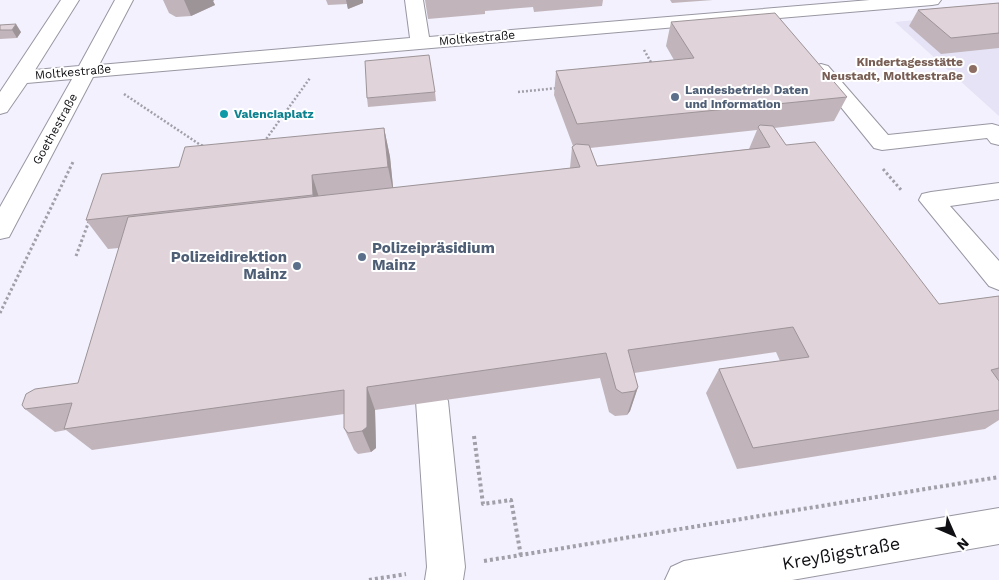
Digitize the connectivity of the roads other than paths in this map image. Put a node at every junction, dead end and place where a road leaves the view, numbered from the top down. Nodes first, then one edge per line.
1 (70, 0) edge
2 (124, 0) edge
3 (414, 0) edge
4 (932, 0) edge
5 (851, 3) edge
6 (774, 13) junction
7 (791, 33) edge
8 (265, 36) dead end
9 (420, 42) junction
10 (262, 55) junction
11 (810, 56) edge
12 (86, 70) junction
13 (21, 77) junction
14 (0, 108) edge
15 (999, 138) edge
16 (999, 191) edge
17 (0, 230) edge
18 (999, 279) edge
19 (432, 401) edge
20 (999, 526) edge
21 (445, 574) edge
22 (759, 574) edge
23 (684, 580) edge

1 - 13 street
2 - 12 street, Goethestraße
3 - 9 street
4 - 5 street, Moltkestraße
5 - 6 street, Moltkestraße
6 - 7 street
6 - 9 street, Moltkestraße
8 - 10 street
9 - 10 street, Moltkestraße
10 - 12 street, Moltkestraße
11 - 15 street
12 - 13 street, Moltkestraße
12 - 17 street, Goethestraße
13 - 14 street
16 - 18 street
19 - 21 street
20 - 22 street, Kreyßigstraße
22 - 23 street, Kreyßigstraße

